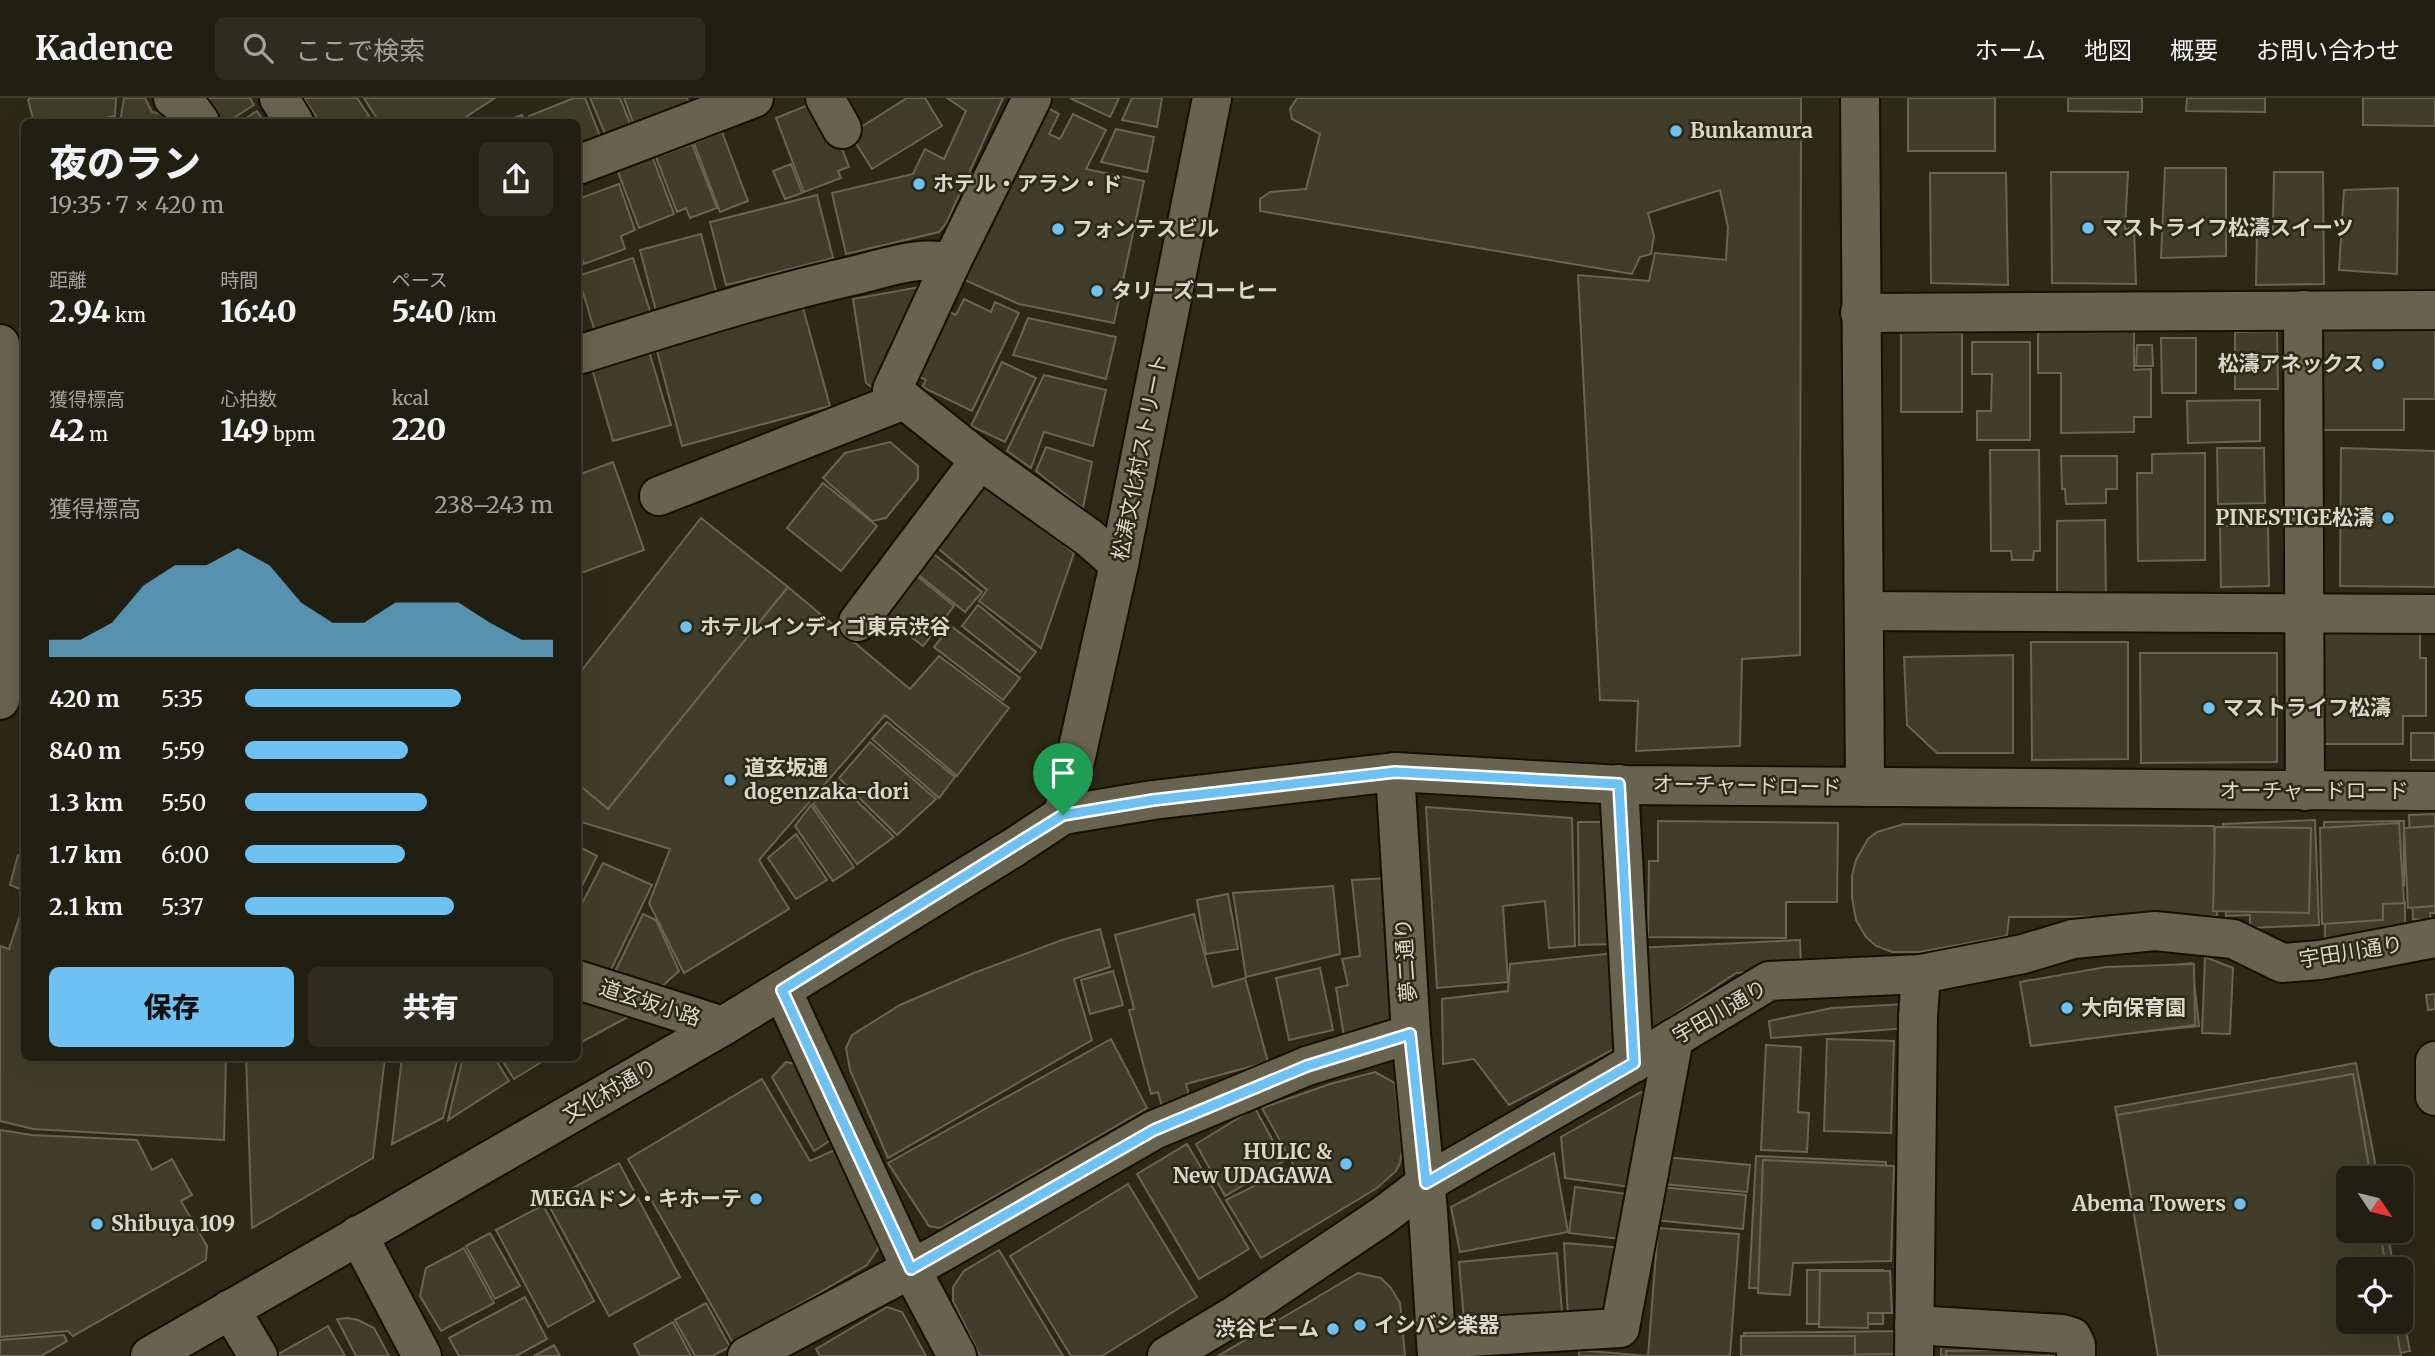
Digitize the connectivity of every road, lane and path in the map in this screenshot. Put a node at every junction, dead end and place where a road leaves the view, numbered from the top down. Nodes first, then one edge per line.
1 (173, 98) edge
2 (279, 98) edge
3 (754, 98) edge
4 (1032, 98) edge
5 (1212, 98) edge
6 (1860, 98) edge
7 (198, 119) edge
8 (292, 119) edge
9 (581, 164) edge
10 (951, 263) junction
11 (2303, 310) junction
12 (2435, 310) edge
13 (1860, 313) junction
14 (21, 335) edge
15 (0, 337) edge
16 (0, 344) edge
17 (581, 354) edge
18 (904, 400) junction
19 (980, 460) junction
20 (659, 496) dead end
21 (1119, 564) junction
22 (1864, 611) junction
23 (2306, 614) junction
24 (2435, 614) edge
25 (858, 622) dead end
26 (12, 623) edge
27 (0, 700) edge
28 (1395, 772) junction
29 (1619, 784) junction
30 (1865, 787) junction
31 (2305, 791) junction
32 (2435, 791) edge
33 (1063, 815) junction
34 (2435, 938) edge
35 (1921, 974) junction
36 (581, 981) edge
37 (782, 990) junction
38 (723, 1026) junction
39 (1410, 1034) junction
40 (1674, 1038) junction
41 (2435, 1061) edge
42 (1634, 1063) junction
43 (2435, 1096) edge
44 (1426, 1183) junction
45 (358, 1235) junction
46 (911, 1269) junction
47 (230, 1309) junction
48 (1914, 1341) edge
49 (1437, 1348) edge
50 (150, 1356) edge
51 (258, 1356) edge
52 (422, 1356) edge
53 (747, 1356) edge
54 (957, 1356) edge
55 (1167, 1356) edge
56 (2076, 1356) edge

1 - 7 street
2 - 8 street
3 - 9 street
4 - 10 street
5 - 21 street, 松涛文化村ストリート
6 - 13 street
10 - 17 street
10 - 18 street
11 - 12 street
11 - 13 street
11 - 23 street
13 - 22 street
14 - 15 street
16 - 26 street
18 - 19 street
18 - 20 street
19 - 21 street
19 - 25 street
21 - 33 street, 松涛文化村ストリート
22 - 23 street
22 - 30 street
23 - 24 street
23 - 31 street
26 - 27 street
28 - 29 street, オーチャードロード
28 - 33 street, オーチャードロード
28 - 39 street, 夢二通り
29 - 30 street, オーチャードロード
29 - 42 street
30 - 31 street, オーチャードロード
31 - 32 street, オーチャードロード
33 - 37 street, 文化村通り
34 - 35 street, 宇田川通り
35 - 40 street, 宇田川通り
35 - 48 street
36 - 38 street, 道玄坂小路
37 - 38 street, 文化村通り
37 - 46 street
38 - 45 street, 文化村通り
39 - 44 street, 夢二通り
39 - 46 street
40 - 42 street, 宇田川通り
40 - 49 street
41 - 43 street
42 - 44 street, 宇田川通り
44 - 49 street, 夢二通り
44 - 55 street, 宇田川通り
45 - 47 street, 文化村通り
45 - 52 street
46 - 53 street
46 - 54 street
47 - 50 street, 文化村通り
47 - 51 street
48 - 56 street

